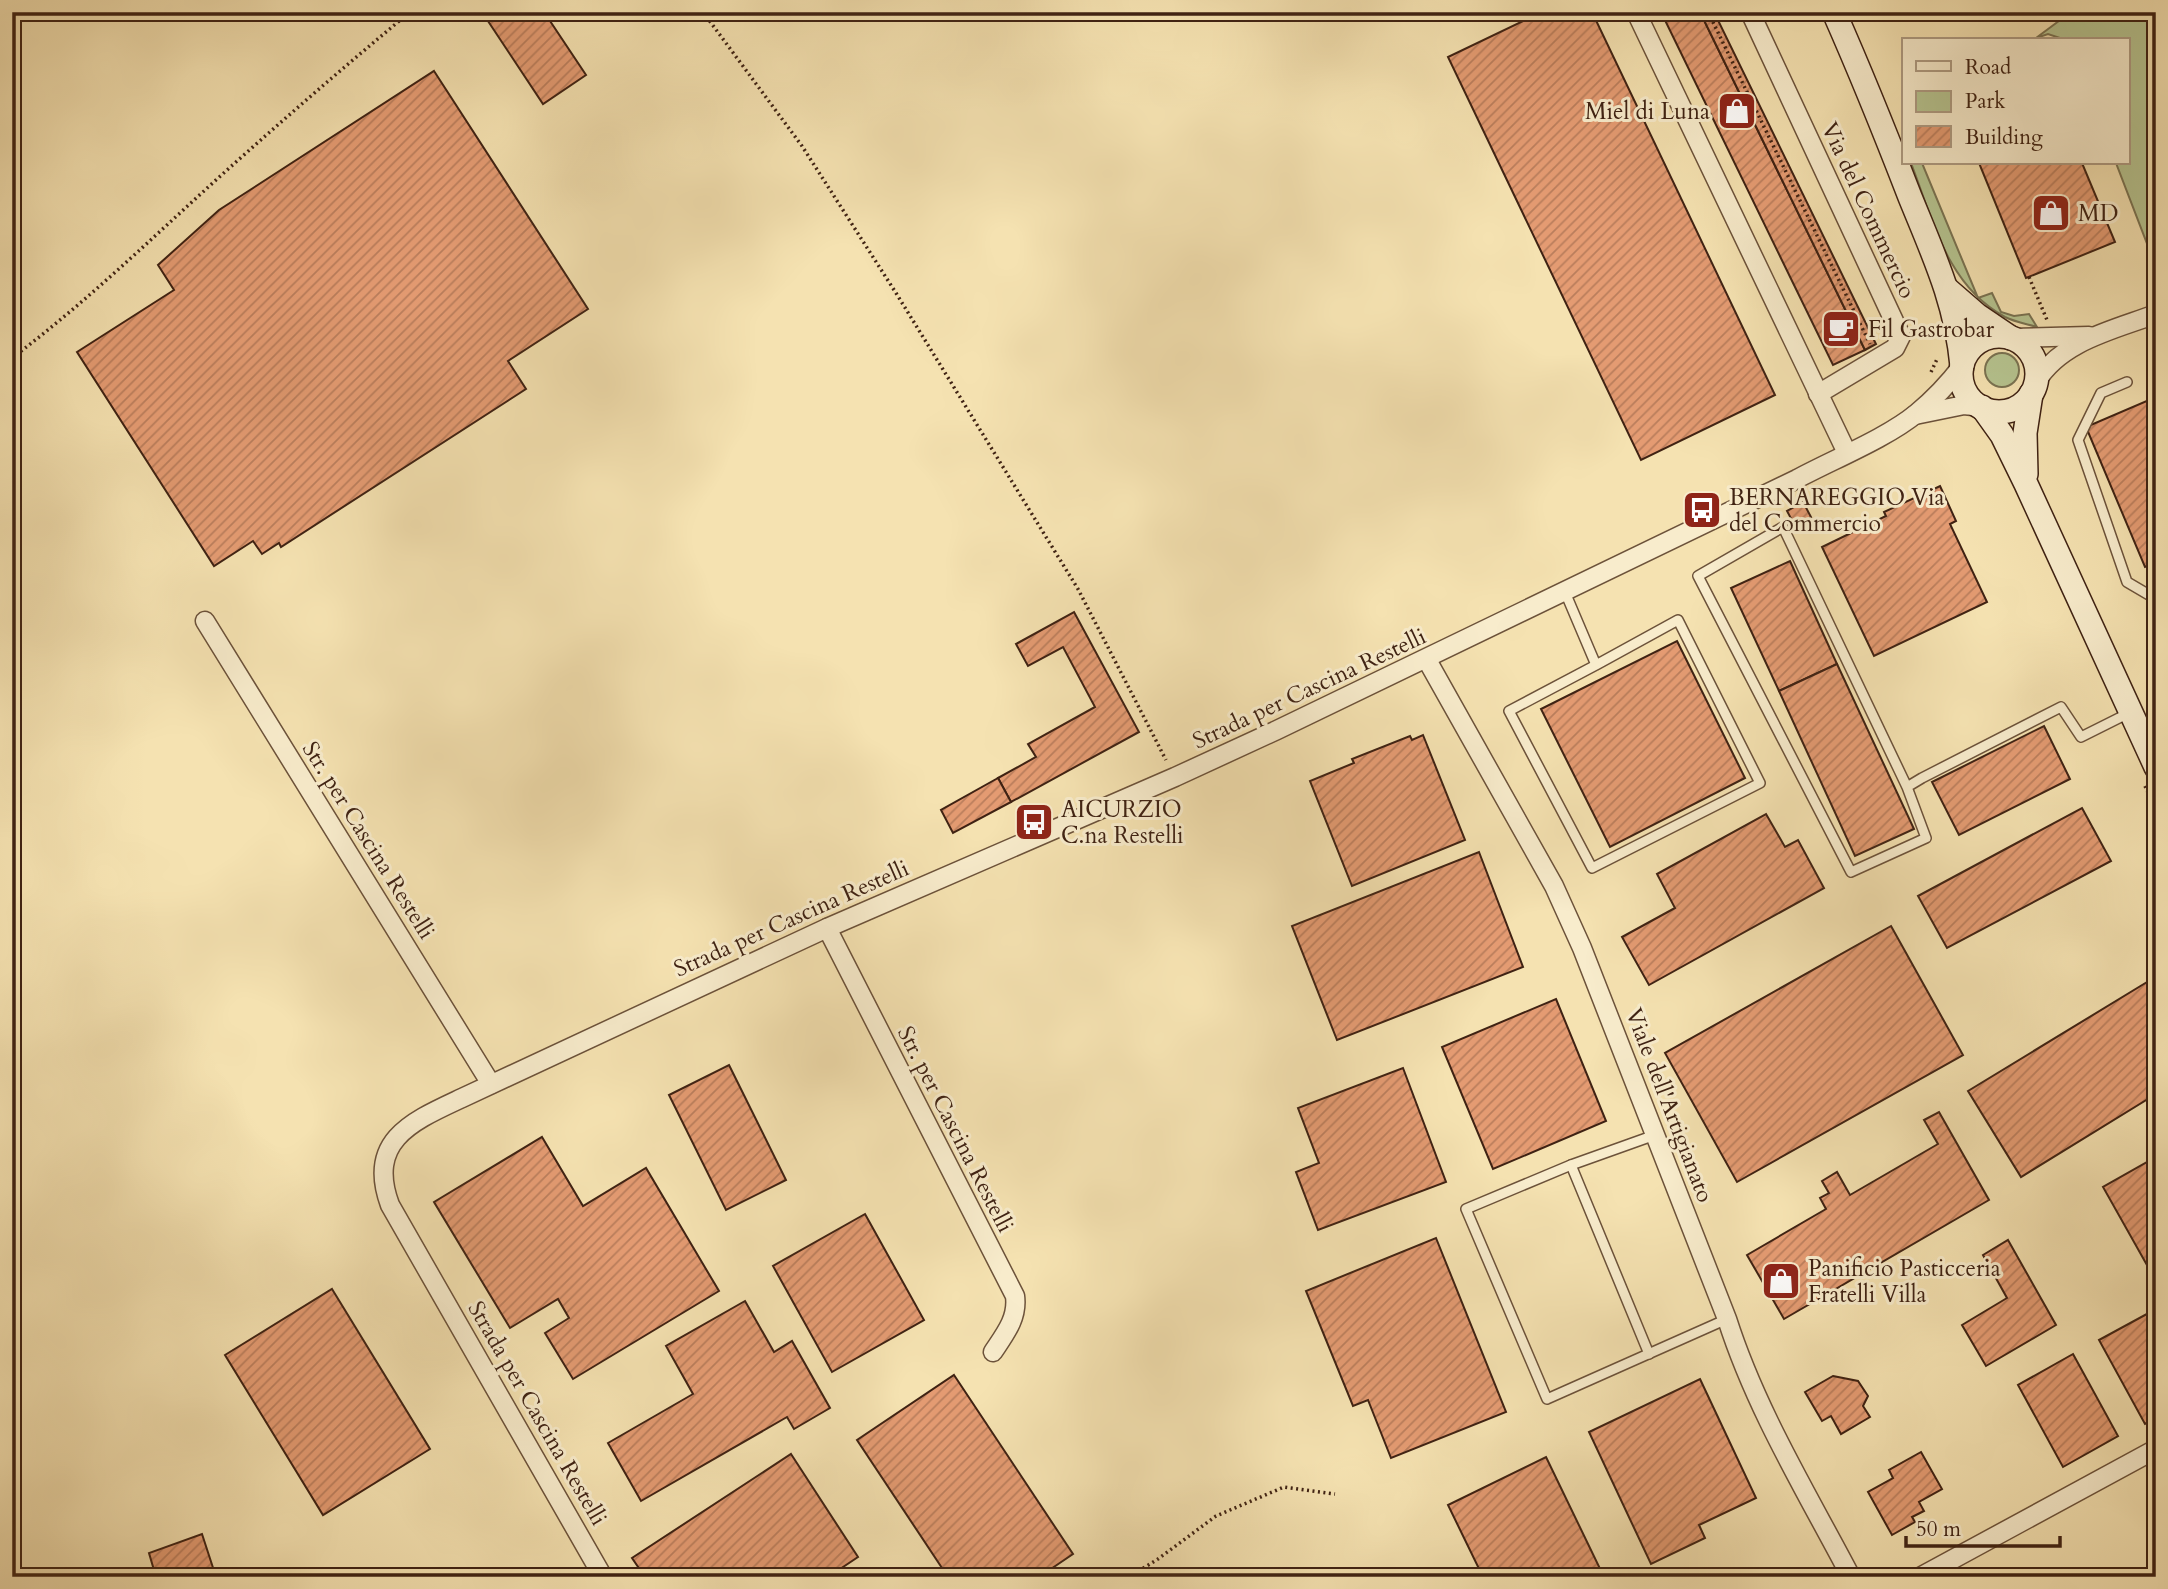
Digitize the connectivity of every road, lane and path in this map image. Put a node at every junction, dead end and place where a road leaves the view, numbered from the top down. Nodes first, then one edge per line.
1 (410, 12) edge
2 (703, 12) edge
3 (1636, 12) edge
4 (1708, 12) edge
5 (1750, 12) edge
6 (1834, 12) edge
7 (1947, 289) junction
8 (2156, 314) edge
9 (2096, 336) junction
10 (2011, 338) junction
11 (1871, 347) dead end
12 (12, 358) edge
13 (1962, 366) junction
14 (2127, 382) dead end
15 (2034, 388) junction
16 (1818, 394) junction
17 (1982, 407) junction
18 (1915, 415) junction
19 (1847, 453) junction
20 (2026, 484) junction
21 (1565, 592) junction
22 (2156, 599) edge
23 (205, 621) dead end
24 (1427, 660) junction
25 (1596, 664) junction
26 (2131, 712) junction
27 (2156, 767) edge
28 (1175, 778) junction
29 (1907, 788) junction
30 (827, 928) junction
31 (491, 1084) junction
32 (1655, 1135) junction
33 (1570, 1166) junction
34 (1727, 1319) junction
35 (993, 1352) dead end
36 (1648, 1354) junction
37 (2156, 1449) edge
38 (1335, 1493) dead end
39 (603, 1577) edge
40 (1129, 1577) edge
41 (1851, 1577) edge
42 (1920, 1577) edge

1 - 12 path
2 - 28 path
3 - 16 street
4 - 11 path
5 - 16 street, Via del Commercio
6 - 7 street
7 - 10 street
7 - 13 street
8 - 9 street
9 - 10 street
9 - 15 street
10 - 13 street
10 - 15 street
13 - 17 street
13 - 18 street
14 - 22 lane
15 - 17 street
15 - 20 street
16 - 19 street
17 - 18 street
17 - 20 street
18 - 19 street
19 - 21 street, Strada per Cascina Restelli
20 - 26 street
21 - 24 street, Strada per Cascina Restelli
21 - 25 lane
23 - 31 street, Str. per Cascina Restelli
24 - 28 street, Strada per Cascina Restelli
24 - 32 street, Viale dell'Artigianato
25 - 25 lane
26 - 27 street
26 - 29 lane
28 - 30 street, Strada per Cascina Restelli
29 - 29 lane
30 - 31 street, Strada per Cascina Restelli
30 - 35 street, Str. per Cascina Restelli
31 - 39 street, Strada per Cascina Restelli
32 - 33 lane
32 - 34 street, Viale dell'Artigianato
33 - 36 lane
33 - 36 lane
34 - 36 lane
34 - 41 street, Viale dell'Artigianato
37 - 42 street
38 - 40 path

